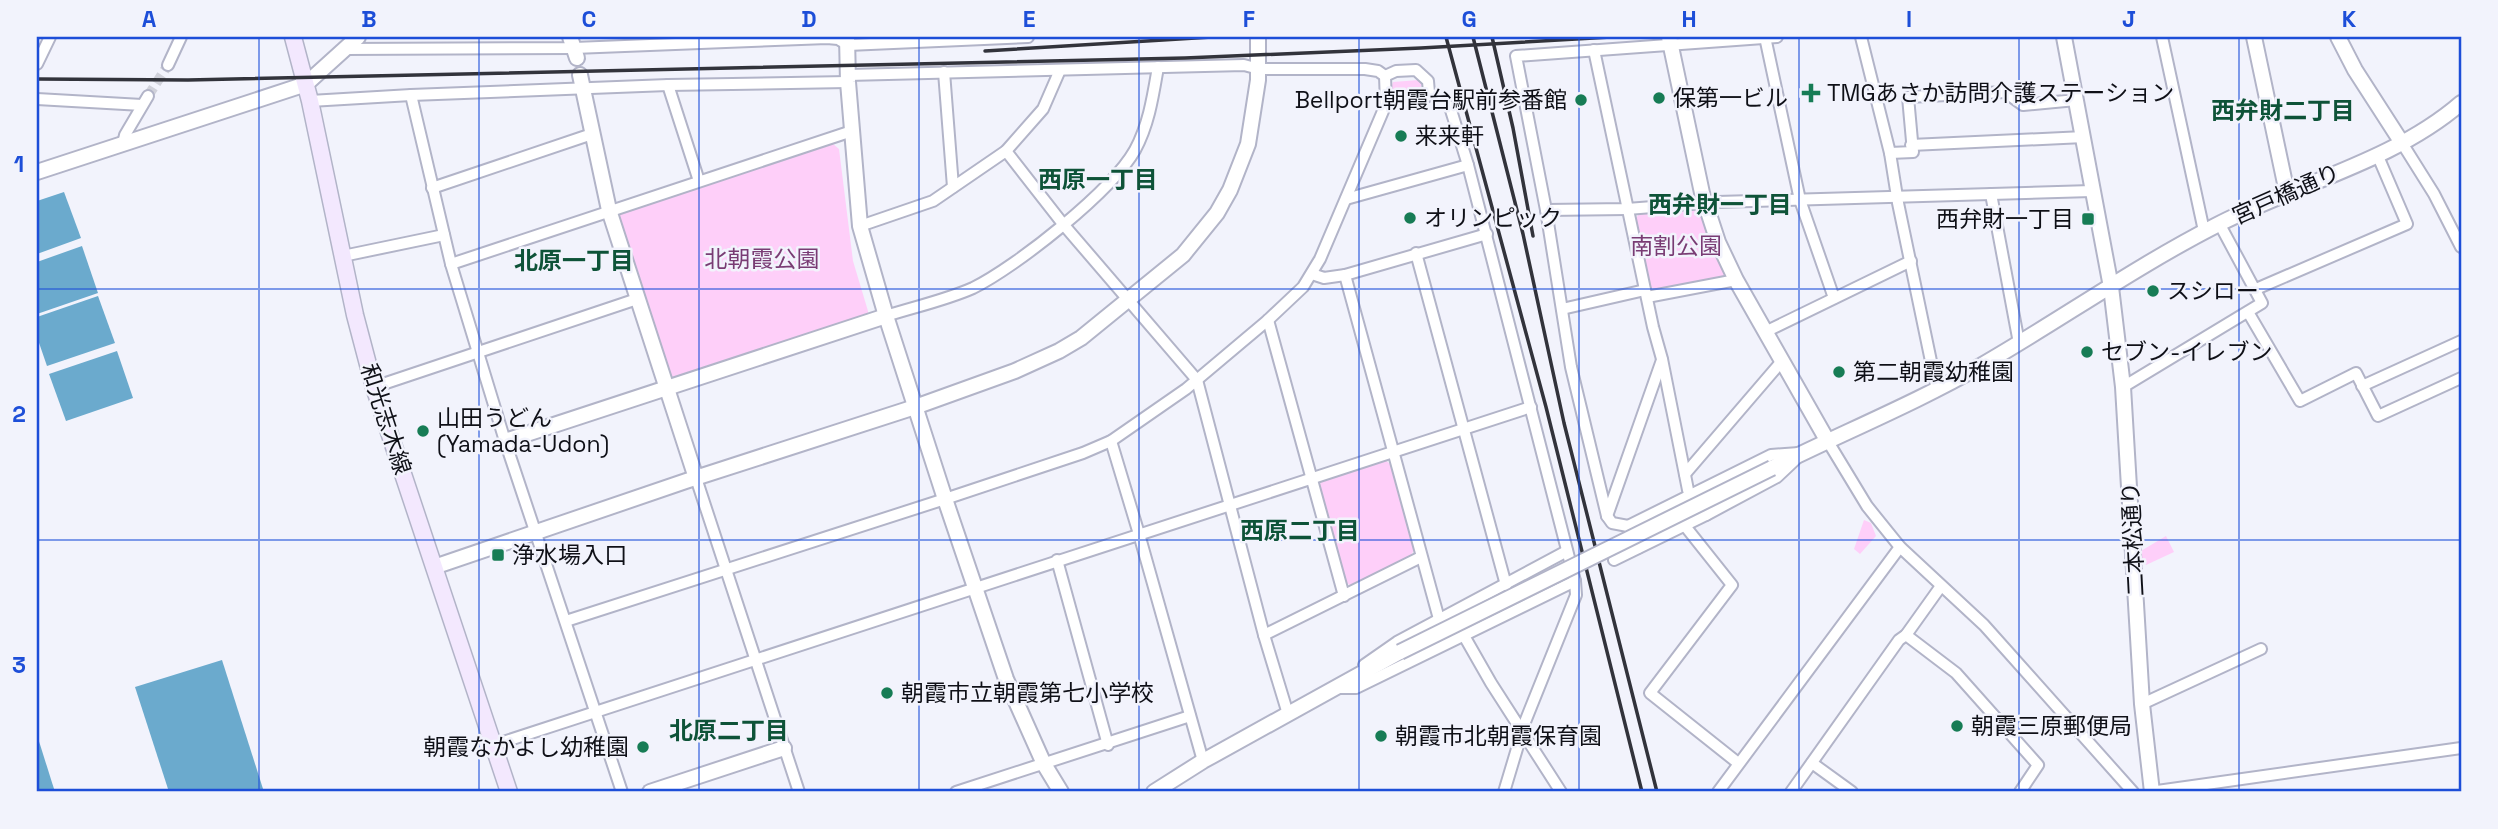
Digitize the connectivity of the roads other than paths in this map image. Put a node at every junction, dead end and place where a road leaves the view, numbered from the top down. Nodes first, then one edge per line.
1 (50, 37) edge
2 (181, 37) edge
3 (293, 37) edge
4 (358, 37) edge
5 (483, 37) edge
6 (1028, 37) edge
7 (1258, 37) edge
8 (1765, 37) edge
9 (1777, 37) edge
10 (1861, 37) edge
11 (2064, 37) edge
12 (2162, 37) edge
13 (2255, 37) edge
14 (2339, 37) edge
15 (744, 39) edge
16 (935, 39) edge
17 (899, 40) edge
18 (1669, 40) edge
19 (651, 41) edge
20 (848, 41) edge
21 (574, 48) edge
22 (344, 49) junction
23 (486, 49) junction
24 (1594, 50) junction
25 (37, 64) edge
26 (167, 65) tunnel mouth
27 (1158, 67) junction
28 (1060, 69) junction
29 (1259, 69) junction
30 (944, 72) junction
31 (1385, 76) junction
32 (848, 78) junction
33 (582, 82) junction
34 (306, 84) junction
35 (668, 85) junction
36 (1429, 93) junction
37 (411, 94) junction
38 (37, 99) edge
39 (2076, 100) junction
40 (310, 101) junction
41 (2461, 103) edge
42 (1387, 104) junction
43 (852, 131) junction
44 (592, 134) junction
45 (2084, 137) junction
46 (2402, 143) junction
47 (123, 144) junction
48 (1911, 145) junction
49 (1006, 151) junction
50 (1890, 153) junction
51 (2377, 154) junction
52 (1468, 165) junction
53 (37, 172) edge
54 (699, 181) junction
55 (953, 187) junction
56 (432, 188) junction
57 (2092, 191) junction
58 (2287, 193) junction
59 (1992, 194) junction
60 (1898, 198) junction
61 (1346, 199) junction
62 (1800, 200) junction
63 (1705, 203) junction
64 (1627, 209) junction
65 (609, 210) junction
66 (1545, 211) junction
67 (2219, 223) junction
68 (1063, 224) junction
69 (860, 226) junction
70 (2204, 231) junction
71 (1487, 234) junction
72 (443, 235) junction
73 (2461, 247) edge
74 (1416, 253) junction
75 (344, 256) junction
76 (1911, 261) junction
77 (451, 264) junction
78 (1312, 274) junction
79 (1345, 275) junction
80 (1736, 280) junction
81 (2111, 287) junction
82 (2256, 289) junction
83 (1646, 294) junction
84 (1834, 298) junction
85 (637, 299) junction
86 (1129, 300) junction
87 (1562, 309) junction
88 (2248, 312) junction
89 (886, 316) junction
90 (1268, 320) junction
91 (1765, 332) junction
92 (2461, 341) edge
93 (2019, 343) junction
94 (478, 352) junction
95 (1662, 359) junction
96 (1782, 361) junction
97 (2461, 377) edge
98 (1196, 380) junction
99 (2362, 386) junction
100 (374, 387) junction
101 (2123, 387) junction
102 (667, 389) junction
103 (1937, 390) junction
104 (915, 407) junction
105 (1531, 407) junction
106 (1464, 428) junction
107 (1827, 440) junction
108 (505, 441) junction
109 (1111, 441) junction
110 (1392, 451) junction
111 (1802, 453) junction
112 (1685, 474) junction
113 (696, 478) junction
114 (1312, 478) junction
115 (1690, 496) junction
116 (944, 499) junction
117 (1229, 505) junction
118 (1706, 515) junction
119 (1607, 516) junction
120 (1628, 526) junction
121 (1685, 526) junction
122 (535, 532) junction
123 (1139, 534) junction
124 (1900, 547) junction
125 (1638, 548) junction
126 (1567, 551) junction
127 (1421, 557) junction
128 (1614, 559) dead end
129 (1057, 561) junction
130 (434, 567) junction
131 (726, 569) junction
132 (1575, 581) junction
133 (1506, 585) junction
134 (1941, 586) junction
135 (975, 588) junction
136 (1344, 596) junction
137 (1439, 619) junction
138 (566, 621) junction
139 (1463, 634) junction
140 (1264, 635) junction
141 (1906, 635) junction
142 (2261, 649) dead end
143 (756, 659) junction
144 (1334, 688) junction
145 (2142, 704) junction
146 (595, 711) junction
147 (1288, 714) junction
148 (1190, 716) junction
149 (1522, 733) junction
150 (1108, 744) junction
151 (494, 745) junction
152 (784, 748) junction
153 (2461, 748) edge
154 (1203, 761) junction
155 (1738, 763) junction
156 (1044, 764) junction
157 (1812, 764) junction
158 (972, 790) edge
159 (509, 792) edge
160 (621, 792) edge
161 (650, 792) edge
162 (799, 792) edge
163 (956, 792) edge
164 (1061, 792) edge
165 (1154, 792) edge
166 (1504, 792) edge
167 (1561, 792) edge
168 (1718, 792) edge
169 (1791, 792) edge
170 (1852, 792) edge
171 (2020, 792) edge
172 (2133, 792) edge
173 (2151, 792) edge

1 - 25 street
2 - 26 street
3 - 34 main road, 和光志木線
4 - 22 street
5 - 23 street
6 - 16 street
7 - 29 street
8 - 9 street
8 - 18 street
8 - 62 street
10 - 50 street
11 - 39 street, 二本松通り
12 - 70 street
13 - 58 street
14 - 46 street
15 - 19 street
15 - 20 street
16 - 17 street
17 - 20 street
18 - 24 street
18 - 63 street
19 - 21 street
20 - 32 street
21 - 23 street
22 - 23 street
22 - 34 street
24 - 64 street
24 - 66 street
27 - 28 street
27 - 29 street
27 - 68 street
28 - 30 street
28 - 49 street
29 - 31 street
29 - 86 street
30 - 32 street
30 - 55 street
31 - 36 street
31 - 42 street
32 - 35 street
32 - 43 street
33 - 35 street
33 - 37 street
33 - 44 street
34 - 40 main road, 和光志木線
34 - 47 street
35 - 54 street
36 - 42 street
36 - 52 street
37 - 40 street
37 - 56 street
38 - 47 street
39 - 45 street, 二本松通り
39 - 48 street
40 - 75 main road, 和光志木線
41 - 46 street, 宮戸橋通り
42 - 61 street
43 - 54 street
43 - 69 street
44 - 56 street
44 - 65 street
45 - 48 street
45 - 57 street, 二本松通り
46 - 51 street, 宮戸橋通り
46 - 73 street
47 - 53 street
48 - 50 street
49 - 55 street
49 - 68 street
50 - 60 street
51 - 58 street, 宮戸橋通り
51 - 82 street
52 - 61 street
52 - 71 street
54 - 65 street
55 - 69 street
56 - 72 street
57 - 59 street
57 - 81 street, 二本松通り
58 - 67 street, 宮戸橋通り
59 - 60 street
59 - 93 street
60 - 62 street
60 - 76 street
61 - 78 street
62 - 63 street
62 - 84 street
63 - 64 street
63 - 80 street
64 - 66 street
64 - 83 street
65 - 77 street
65 - 85 street
66 - 87 street
67 - 70 street, 宮戸橋通り
67 - 82 street
68 - 86 street
68 - 89 street
69 - 89 street
70 - 81 street, 宮戸橋通り
71 - 74 street
71 - 105 street
72 - 75 street
72 - 77 street
74 - 79 street
74 - 106 street
75 - 100 main road, 和光志木線
76 - 84 street
76 - 103 street
77 - 94 street
78 - 79 street
78 - 90 street
79 - 110 street
80 - 83 street
80 - 91 street
81 - 93 street, 宮戸橋通り
81 - 101 street, 二本松通り
82 - 88 street
83 - 87 street
83 - 95 street
84 - 91 street
85 - 94 street
85 - 102 street
86 - 98 street
86 - 104 street
87 - 119 street
88 - 99 street
88 - 101 street
89 - 102 street
89 - 104 street
90 - 98 street
90 - 114 street
91 - 96 street
92 - 99 street
93 - 103 street, 宮戸橋通り
94 - 100 street
94 - 108 street
95 - 112 street
95 - 119 street
96 - 107 street
96 - 112 street
97 - 99 street
98 - 109 street
98 - 117 street
100 - 130 main road, 和光志木線
101 - 145 street, 二本松通り
102 - 108 street
102 - 113 street
103 - 107 street, 宮戸橋通り
104 - 113 street
104 - 116 street
105 - 106 street
105 - 126 street
106 - 110 street
106 - 133 street
107 - 111 street, 宮戸橋通り
107 - 124 street
108 - 122 street
109 - 116 street
109 - 123 street
110 - 114 street
110 - 127 street
111 - 115 street
111 - 118 street
111 - 144 street, 宮戸橋通り, bridge
112 - 115 street
113 - 122 street
113 - 131 street
114 - 117 street
114 - 136 street
115 - 118 street
115 - 120 street
116 - 131 street
116 - 135 street
117 - 123 street
117 - 140 street
118 - 121 street
119 - 120 street
120 - 125 street
121 - 125 street
121 - 155 street
122 - 130 street
122 - 138 street
123 - 129 street
123 - 148 street
124 - 134 street
124 - 155 street
125 - 128 street
126 - 132 street
126 - 133 street
127 - 136 street
127 - 137 street
129 - 135 street
129 - 150 street
130 - 151 main road, 和光志木線
131 - 138 street
131 - 143 street
132 - 139 street
132 - 149 street
133 - 137 street
134 - 141 street
134 - 172 street
135 - 143 street
135 - 156 street
136 - 140 street
137 - 144 street
138 - 146 street
139 - 144 street
139 - 149 street
140 - 147 street
141 - 157 street
141 - 171 street
142 - 145 street
143 - 146 street
143 - 152 street
144 - 147 street, 宮戸橋通り
145 - 173 street, 二本松通り
146 - 151 street
146 - 160 street
147 - 154 street, 宮戸橋通り
148 - 150 street
148 - 154 street
149 - 166 street
149 - 167 street
150 - 156 street
151 - 159 main road, 和光志木線
152 - 161 street
152 - 162 street
153 - 173 street
154 - 165 street, 宮戸橋通り
155 - 168 street
156 - 158 street
156 - 164 street
157 - 169 street
157 - 170 street
158 - 163 street

